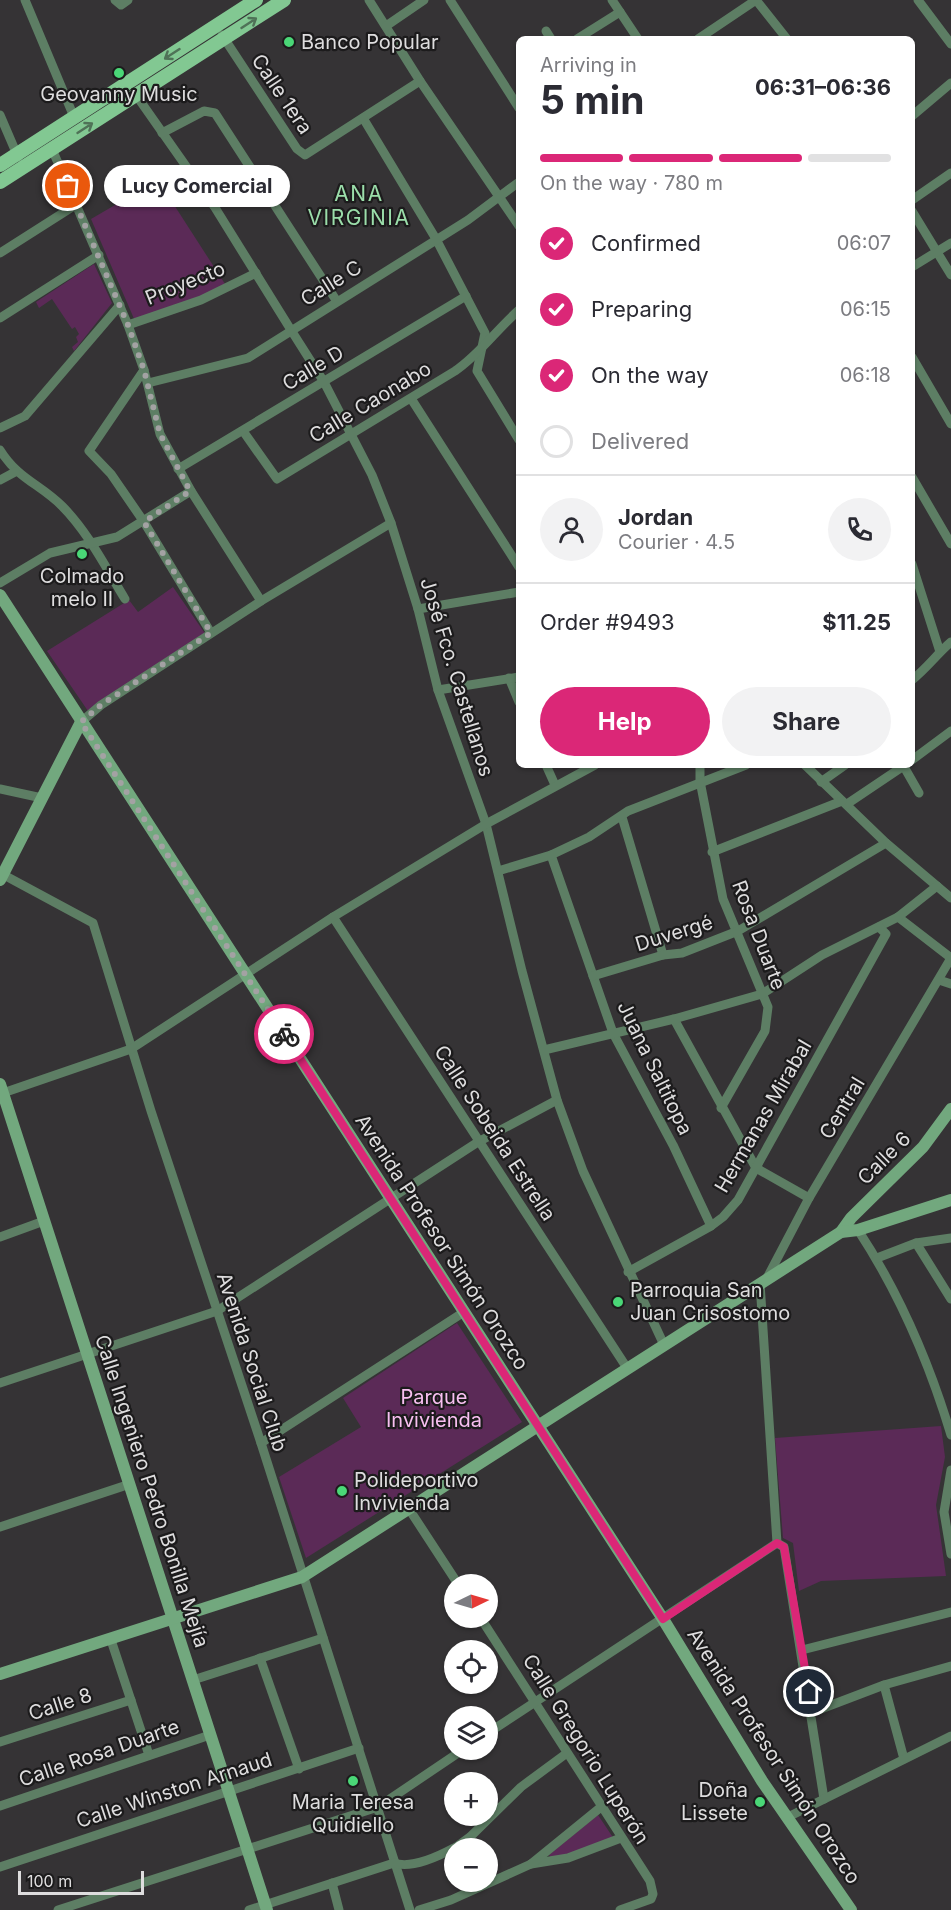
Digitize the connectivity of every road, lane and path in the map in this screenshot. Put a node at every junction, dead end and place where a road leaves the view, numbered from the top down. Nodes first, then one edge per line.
1 (25, 0) edge
2 (116, 0) edge
3 (128, 0) edge
4 (256, 0) edge
5 (285, 0) edge
6 (369, 0) edge
7 (424, 0) edge
8 (450, 0) edge
9 (612, 0) edge
10 (756, 0) edge
11 (918, 0) edge
12 (620, 12) junction
13 (216, 26) junction
14 (386, 26) junction
15 (582, 36) edge
16 (636, 36) edge
17 (703, 36) edge
18 (785, 36) edge
19 (224, 39) junction
20 (951, 44) edge
21 (420, 81) junction
22 (951, 83) edge
23 (136, 95) junction
24 (516, 103) edge
25 (915, 113) edge
26 (0, 115) edge
27 (74, 117) junction
28 (363, 118) junction
29 (162, 134) junction
30 (52, 149) junction
31 (17, 154) junction
32 (0, 165) edge
33 (20, 170) junction
34 (951, 173) edge
35 (256, 177) junction
36 (0, 182) edge
37 (516, 184) edge
38 (501, 197) junction
39 (915, 198) edge
40 (76, 204) junction
41 (214, 206) junction
42 (915, 215) edge
43 (516, 221) edge
44 (436, 239) junction
45 (951, 243) edge
46 (937, 252) junction
47 (0, 253) edge
48 (99, 255) junction
49 (915, 265) edge
50 (256, 273) junction
51 (951, 275) edge
52 (466, 296) junction
53 (336, 300) junction
54 (120, 305) junction
55 (516, 313) edge
56 (0, 318) edge
57 (128, 325) junction
58 (291, 330) junction
59 (482, 350) junction
60 (915, 362) edge
61 (144, 370) junction
62 (324, 382) junction
63 (148, 383) junction
64 (412, 400) junction
65 (951, 424) edge
66 (0, 428) edge
67 (243, 431) junction
68 (352, 434) junction
69 (516, 435) edge
70 (0, 450) edge
71 (178, 469) junction
72 (15, 472) junction
73 (0, 480) edge
74 (915, 484) edge
75 (190, 491) junction
76 (144, 522) junction
77 (391, 523) junction
78 (948, 534) edge
79 (90, 543) junction
80 (951, 544) edge
81 (516, 562) edge
82 (915, 573) edge
83 (0, 583) edge
84 (516, 593) edge
85 (0, 595) edge
86 (125, 599) dead end
87 (261, 601) junction
88 (418, 609) junction
89 (5, 614) edge
90 (211, 633) junction
91 (951, 642) edge
92 (940, 652) junction
93 (516, 677) edge
94 (509, 678) junction
95 (915, 678) edge
96 (438, 690) junction
97 (516, 695) edge
98 (81, 722) junction
99 (951, 731) edge
100 (915, 758) edge
101 (547, 768) edge
102 (589, 768) edge
103 (700, 768) edge
104 (737, 768) edge
105 (808, 768) edge
106 (841, 768) edge
107 (899, 768) edge
108 (906, 768) edge
109 (700, 781) junction
110 (821, 782) junction
111 (555, 785) junction
112 (0, 789) edge
113 (919, 793) dead end
114 (42, 798) junction
115 (844, 802) junction
116 (622, 817) junction
117 (486, 824) junction
118 (886, 843) junction
119 (712, 852) junction
120 (551, 855) junction
121 (498, 871) junction
122 (1, 876) edge
123 (937, 886) junction
124 (951, 898) edge
125 (333, 917) junction
126 (898, 917) junction
127 (882, 930) junction
128 (738, 931) junction
129 (663, 955) junction
130 (951, 958) edge
131 (246, 975) junction
132 (593, 976) junction
133 (939, 980) junction
134 (951, 984) edge
135 (762, 994) junction
136 (674, 1019) junction
137 (613, 1034) junction
138 (131, 1049) junction
139 (544, 1050) junction
140 (1, 1091) edge
141 (557, 1100) junction
142 (721, 1108) junction
143 (951, 1109) edge
144 (478, 1142) junction
145 (756, 1167) junction
146 (810, 1198) junction
147 (951, 1200) edge
148 (390, 1201) junction
149 (44, 1221) junction
150 (711, 1226) junction
151 (858, 1230) junction
152 (841, 1232) junction
153 (0, 1237) edge
154 (951, 1238) edge
155 (916, 1243) junction
156 (877, 1258) junction
157 (628, 1272) junction
158 (763, 1281) junction
159 (951, 1299) edge
160 (217, 1311) junction
161 (464, 1312) junction
162 (664, 1345) junction
163 (87, 1353) junction
164 (627, 1368) junction
165 (0, 1383) edge
166 (538, 1426) junction
167 (951, 1435) edge
168 (261, 1443) junction
169 (951, 1470) edge
170 (130, 1484) junction
171 (948, 1503) edge
172 (409, 1509) junction
173 (0, 1527) edge
174 (777, 1543) junction
175 (951, 1554) edge
176 (451, 1574) edge
177 (302, 1577) junction
178 (951, 1612) edge
179 (174, 1619) junction
180 (663, 1619) junction
181 (487, 1628) edge
182 (323, 1638) junction
183 (111, 1640) junction
184 (802, 1650) junction
185 (260, 1658) junction
186 (951, 1666) edge
187 (0, 1674) edge
188 (193, 1680) junction
189 (884, 1685) junction
190 (131, 1700) junction
191 (535, 1701) junction
192 (813, 1712) junction
193 (498, 1726) edge
194 (210, 1735) junction
195 (951, 1736) edge
196 (0, 1742) edge
197 (359, 1748) junction
198 (567, 1753) junction
199 (149, 1755) junction
200 (904, 1759) junction
201 (448, 1760) edge
202 (299, 1768) junction
203 (228, 1791) junction
204 (825, 1799) junction
205 (0, 1806) edge
206 (378, 1807) junction
207 (601, 1807) junction
208 (788, 1817) junction
209 (469, 1838) edge
210 (621, 1838) junction
211 (248, 1848) junction
212 (444, 1852) edge
213 (394, 1863) junction
214 (531, 1864) junction
215 (0, 1867) edge
216 (332, 1883) junction
217 (267, 1907) edge
218 (58, 1910) edge
219 (249, 1910) edge
220 (339, 1910) edge
221 (410, 1910) edge
222 (419, 1910) edge
223 (620, 1910) edge
224 (851, 1910) edge

1 - 27 street
2 - 3 street
4 - 13 main road
19 -> 5 main road
6 - 14 street
7 - 14 street
8 - 24 street
9 - 12 street
10 - 17 street
10 - 18 street
11 - 20 street
12 - 15 street
12 - 16 street
13 - 19 street, Calle 1era
13 -> 27 main road
14 - 21 street
19 - 23 main road
19 - 28 street, Calle 1era
21 - 28 street, Calle 1era
21 - 38 street
22 - 25 street
23 - 29 street, José Fco. Castellanos
30 -> 23 main road
26 - 31 street
27 - 31 main road
28 - 44 street
29 - 35 street
29 - 41 street, José Fco. Castellanos
30 - 33 main road
30 - 40 street
31 - 32 main road
31 - 33 street
33 - 36 main road
34 - 39 street
35 - 41 street
35 - 53 street
37 - 38 street, Calle C
38 - 43 street
38 - 44 street, Calle C
40 - 47 street
40 - 48 street
41 - 50 street, José Fco. Castellanos
42 - 46 street
44 - 52 street
44 - 53 street, Calle C
45 - 46 street
46 - 49 street
46 - 51 street
48 - 54 street
48 - 56 street
50 - 57 street, Proyecto
50 - 58 street, José Fco. Castellanos
52 - 59 street
52 - 62 street, Calle D
53 - 58 street, Calle C
54 - 57 street
54 - 66 street
55 - 59 street, Calle Caonabo
57 - 61 street
58 - 62 street, José Fco. Castellanos
58 - 63 street, Calle C
59 - 64 street, Calle Caonabo
59 - 69 street
60 - 65 street
61 - 63 street
61 - 76 street
62 - 67 street, Calle D
62 - 68 street, José Fco. Castellanos
63 - 71 street
64 - 68 street, Calle Caonabo
64 - 81 street
67 - 68 street, Calle Caonabo
67 - 71 street, Calle D
68 - 77 street, José Fco. Castellanos
70 - 72 street
71 - 75 street
72 - 73 street
72 - 79 street
74 - 78 street
75 - 76 street
75 - 87 street
76 - 79 street
76 - 90 street
77 - 87 street
77 - 88 street, José Fco. Castellanos
78 - 80 street
79 - 83 street
79 - 86 street
82 - 92 street
84 - 88 street
85 - 89 street, Avenida Profesor Simón Orozco
87 - 90 street
88 - 96 street, José Fco. Castellanos
89 - 98 street, Avenida Profesor Simón Orozco
90 - 98 street
91 - 92 street
92 - 95 street
93 - 94 street
94 - 96 street
94 - 97 street
96 - 117 street, José Fco. Castellanos
98 - 114 street
98 - 131 street, Avenida Profesor Simón Orozco
99 - 100 street
101 - 111 street
102 - 111 street
103 - 109 street, Rosa Duarte
104 - 109 street
105 - 110 street
106 - 110 street
107 - 115 street
108 - 113 street
109 - 116 street
109 - 119 street, Rosa Duarte
110 - 115 street
111 - 117 street
112 - 114 street
114 - 122 street
115 - 118 street
115 - 119 street
116 - 120 street
116 - 129 street
117 - 121 street, José Fco. Castellanos
117 - 125 street
118 - 123 street
118 - 128 street, Duvergé
119 - 128 street, Rosa Duarte
120 - 121 street
120 - 132 street, Juana Saltitopa
121 - 139 street, José Fco. Castellanos
122 - 138 street, Avenida Social Club
123 - 124 street
123 - 126 street
125 - 131 street
125 - 144 street, Calle Sobeida Estrella
126 - 127 street
126 - 130 street
127 - 135 street
127 - 145 street, Hermanas Mirabal
128 - 129 street, Duvergé
128 - 135 street, Rosa Duarte
129 - 132 street, Duvergé
130 - 133 street, Central
131 - 138 street
131 - 148 street, Avenida Profesor Simón Orozco
132 - 137 street, Juana Saltitopa
133 - 134 street
133 - 146 street, Central
135 - 136 street
135 - 142 street, Rosa Duarte
136 - 137 street
136 - 142 street
137 - 139 street
137 - 150 street, Juana Saltitopa
138 - 140 street
138 - 160 street, Avenida Social Club
139 - 141 street, José Fco. Castellanos
140 - 149 street, Calle Ingeniero Pedro Bonilla Mejía
141 - 144 street
141 - 157 street, José Fco. Castellanos
142 - 145 street
143 - 152 street, Calle 6
144 - 148 street
144 - 164 street, Calle Sobeida Estrella
145 - 146 street
145 - 150 street, Hermanas Mirabal
146 - 158 street, Central
147 - 151 street
148 - 160 street
148 - 161 street, Avenida Profesor Simón Orozco
149 - 153 street
149 - 163 street, Calle Ingeniero Pedro Bonilla Mejía
150 - 157 street, Hermanas Mirabal
151 - 152 street
151 - 156 street
152 - 158 street
154 - 155 street
155 - 156 street
155 - 159 street
156 - 167 street
157 - 162 street, José Fco. Castellanos
158 - 162 street
158 - 174 street
160 - 163 street
160 - 168 street, Avenida Social Club
161 - 166 street, Avenida Profesor Simón Orozco
161 - 168 street
162 - 164 street
163 - 165 street
163 - 170 street, Calle Ingeniero Pedro Bonilla Mejía
164 - 166 street
166 - 172 street
166 - 180 street, Avenida Profesor Simón Orozco
168 - 177 street, Avenida Social Club
169 - 171 street
170 - 173 street
170 - 179 street, Calle Ingeniero Pedro Bonilla Mejía
171 - 175 street
172 - 176 street
172 - 177 street
174 - 180 street
174 - 184 street
177 - 179 street
177 - 182 street, Avenida Social Club
178 - 184 street
179 - 183 street
179 - 188 street, Calle Ingeniero Pedro Bonilla Mejía
180 - 191 street
180 - 208 street, Avenida Profesor Simón Orozco
181 - 191 street, Calle Gregorio Luperón
182 - 185 street
182 - 197 street, Avenida Social Club
183 - 187 street
183 - 190 street
184 - 192 street
185 - 188 street
185 - 202 street
186 - 189 street
188 - 194 street, Calle Ingeniero Pedro Bonilla Mejía
189 - 192 street
189 - 200 street
190 - 196 street, Calle 8
190 - 199 street
191 - 193 street
191 - 198 street, Calle Gregorio Luperón
192 - 204 street
194 - 199 street, Calle Rosa Duarte
194 - 203 street, Calle Ingeniero Pedro Bonilla Mejía
195 - 200 street
197 - 202 street, Calle Winston Arnaud
197 - 206 street, Avenida Social Club
198 - 207 street, Calle Gregorio Luperón
198 - 209 street
199 - 205 street, Calle Rosa Duarte
200 - 204 street
201 - 206 street
202 - 203 street, Calle Winston Arnaud
203 - 211 street, Calle Ingeniero Pedro Bonilla Mejía
203 - 215 street, Calle Winston Arnaud
204 - 208 street
206 - 211 street
206 - 213 street, Avenida Social Club
207 - 210 street, Calle Gregorio Luperón
207 - 214 street
208 - 224 street, Avenida Profesor Simón Orozco
210 - 214 street
210 - 223 street, Calle Gregorio Luperón
211 - 217 street, Calle Ingeniero Pedro Bonilla Mejía
211 - 218 street
212 - 213 street
213 - 216 street
213 - 221 street, Avenida Social Club
214 - 222 street
216 - 217 street
216 - 220 street
217 - 219 street

